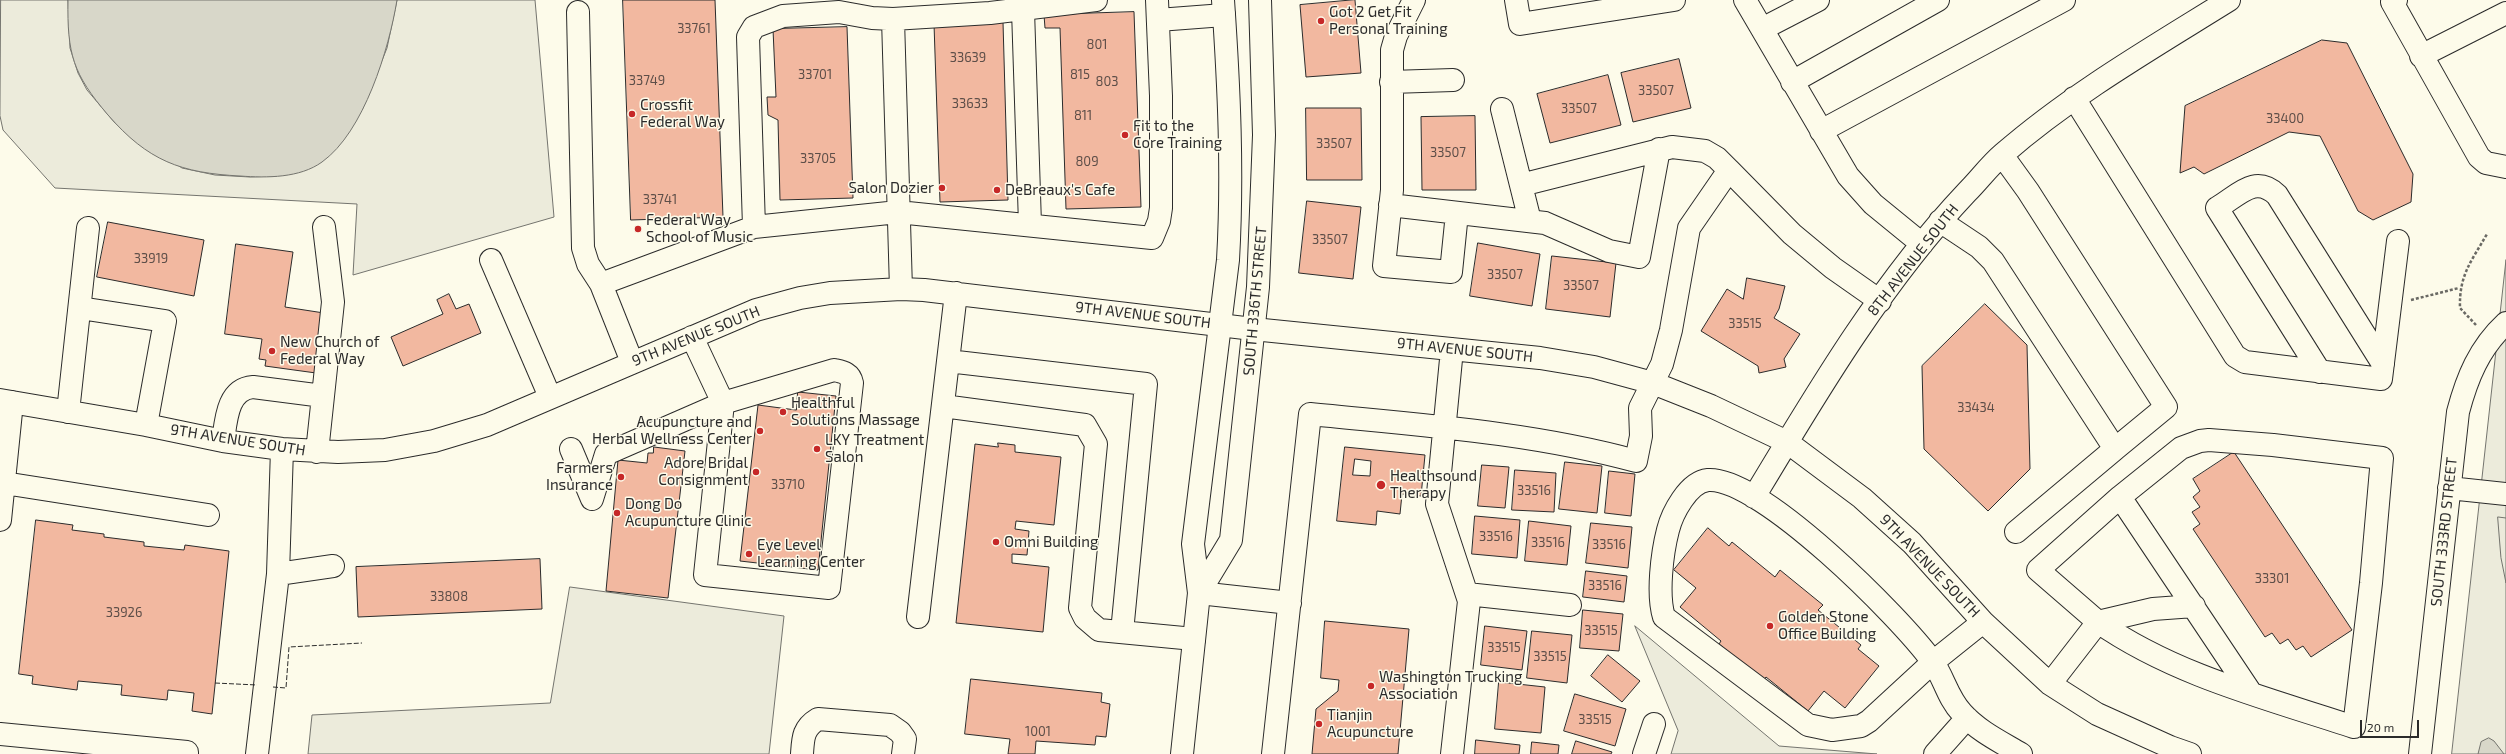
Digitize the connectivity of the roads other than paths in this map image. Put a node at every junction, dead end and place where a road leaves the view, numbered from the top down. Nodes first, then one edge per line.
1 (1096, 0) edge
2 (1260, 0) edge
3 (1414, 0) edge
4 (1516, 0) edge
5 (1674, 0) edge
6 (1745, 0) edge
7 (1818, 0) edge
8 (1938, 0) edge
9 (2064, 0) edge
10 (2229, 0) edge
11 (2396, 0) edge
12 (1224, 7) edge
13 (1023, 10) junction
14 (1158, 10) edge
15 (578, 12) dead end
16 (2506, 13) edge
17 (893, 19) junction
18 (1762, 29) junction
19 (2421, 56) junction
20 (1453, 80) dead end
21 (1391, 82) junction
22 (1792, 82) junction
23 (2074, 98) junction
24 (1502, 110) dead end
25 (1822, 131) junction
26 (1659, 149) junction
27 (2002, 155) junction
28 (2506, 167) edge
29 (1729, 170) junction
30 (1521, 185) junction
31 (1390, 205) junction
32 (898, 212) junction
33 (1457, 213) junction
34 (1940, 220) junction
35 (1530, 221) junction
36 (1030, 224) junction
37 (324, 227) dead end
38 (754, 227) junction
39 (88, 228) dead end
40 (2398, 241) dead end
41 (1922, 244) junction
42 (491, 260) dead end
43 (601, 284) junction
44 (901, 289) junction
45 (956, 294) junction
46 (1880, 301) junction
47 (80, 308) junction
48 (2506, 323) edge
49 (1219, 324) junction
50 (1253, 329) junction
51 (692, 337) junction
52 (1452, 349) junction
53 (948, 361) junction
54 (632, 362) junction
55 (2383, 364) junction
56 (2320, 372) junction
57 (1653, 383) junction
58 (323, 396) junction
59 (550, 397) junction
60 (6, 401) edge
61 (723, 403) junction
62 (943, 406) junction
63 (68, 412) junction
64 (146, 425) junction
65 (1444, 428) junction
66 (222, 441) junction
67 (1787, 442) junction
68 (282, 449) junction
69 (570, 449) dead end
70 (2115, 449) junction
71 (317, 452) junction
72 (4, 483) junction
73 (2449, 488) junction
74 (2506, 494) edge
75 (1754, 497) junction
76 (2120, 497) junction
77 (208, 515) dead end
78 (0, 520) edge
79 (2016, 532) dead end
80 (333, 566) dead end
81 (278, 574) junction
82 (1199, 593) junction
83 (1467, 594) junction
84 (1290, 603) junction
85 (1570, 605) dead end
86 (2194, 606) junction
87 (918, 617) dead end
88 (1983, 622) junction
89 (2098, 622) junction
90 (1122, 632) junction
91 (1194, 639) junction
92 (1933, 662) junction
93 (2050, 684) junction
94 (2251, 693) junction
95 (1967, 718) junction
96 (1654, 724) dead end
97 (0, 734) edge
98 (2176, 752) edge
99 (187, 754) edge
100 (257, 754) edge
101 (802, 754) edge
102 (903, 754) edge
103 (1182, 754) edge
104 (1273, 754) edge
105 (1452, 754) edge
106 (1644, 754) edge
107 (1935, 754) edge
108 (2021, 754) edge
109 (2420, 754) edge

1 - 13 street
2 - 50 street, SOUTH 336TH STREET
3 - 21 street
4 - 5 street
6 - 18 street
7 - 18 street
8 - 22 street
9 - 25 street
10 - 23 street, 8TH AVENUE SOUTH
11 - 19 street
12 - 14 street
12 - 49 street, SOUTH 336TH STREET
13 - 17 street
13 - 36 street
14 - 36 street
15 - 43 street
16 - 19 street
17 - 32 street
17 - 38 street
18 - 22 street
19 - 28 street
20 - 21 street
21 - 31 street
22 - 25 street
23 - 27 street, 8TH AVENUE SOUTH
23 - 56 street
24 - 30 street
25 - 41 street
26 - 29 street
26 - 30 street
26 - 35 street
27 - 34 street, 8TH AVENUE SOUTH
27 - 70 street
29 - 46 street
29 - 57 street
30 - 35 street
31 - 33 street
31 - 33 street
32 - 36 street
32 - 38 street
32 - 44 street
33 - 35 street
34 - 41 street, 8TH AVENUE SOUTH
34 - 70 street
37 - 58 street
38 - 43 street
39 - 47 street
40 - 55 street
41 - 46 street, 8TH AVENUE SOUTH
42 - 59 street
43 - 54 street
44 - 45 street, 9TH AVENUE SOUTH
44 - 51 street, 9TH AVENUE SOUTH
45 - 49 street, 9TH AVENUE SOUTH
45 - 53 street
46 - 67 street, 8TH AVENUE SOUTH
47 - 63 street
47 - 64 street
48 - 73 street, SOUTH 333RD STREET
49 - 50 street, 9TH AVENUE SOUTH
49 - 82 street, SOUTH 336TH STREET
50 - 52 street, 9TH AVENUE SOUTH
50 - 82 street, SOUTH 336TH STREET
51 - 54 street, 9TH AVENUE SOUTH
51 - 61 street
52 - 57 street, 9TH AVENUE SOUTH
52 - 65 street
53 - 62 street
53 - 90 street
54 - 59 street, 9TH AVENUE SOUTH
55 - 56 street
55 - 56 street
57 - 65 street
57 - 67 street, 9TH AVENUE SOUTH
58 - 66 street
58 - 71 street
59 - 71 street, 9TH AVENUE SOUTH
60 - 63 street, 9TH AVENUE SOUTH
60 - 72 street
61 - 61 street
61 - 69 street
62 - 87 street
62 - 90 street
63 - 64 street, 9TH AVENUE SOUTH
64 - 66 street, 9TH AVENUE SOUTH
65 - 83 street
65 - 84 street
66 - 68 street, 9TH AVENUE SOUTH
67 - 75 street, 8TH AVENUE SOUTH
67 - 88 street, 9TH AVENUE SOUTH
68 - 71 street, 9TH AVENUE SOUTH
68 - 81 street
70 - 79 street
72 - 77 street
72 - 78 street
73 - 74 street
73 - 109 street, SOUTH 333RD STREET
75 - 92 street
75 - 92 street
76 - 86 street
76 - 89 street
76 - 94 street
80 - 81 street
81 - 100 street
82 - 84 street
82 - 91 street, SOUTH 336TH STREET
83 - 85 street
83 - 105 street
84 - 104 street
86 - 89 street
86 - 94 street
88 - 92 street
88 - 93 street, 9TH AVENUE SOUTH
89 - 93 street
89 - 94 street
90 - 91 street
91 - 103 street, SOUTH 336TH STREET
92 - 95 street
93 - 98 street, 9TH AVENUE SOUTH
95 - 107 street
95 - 108 street
96 - 106 street
97 - 99 street
101 - 102 street

